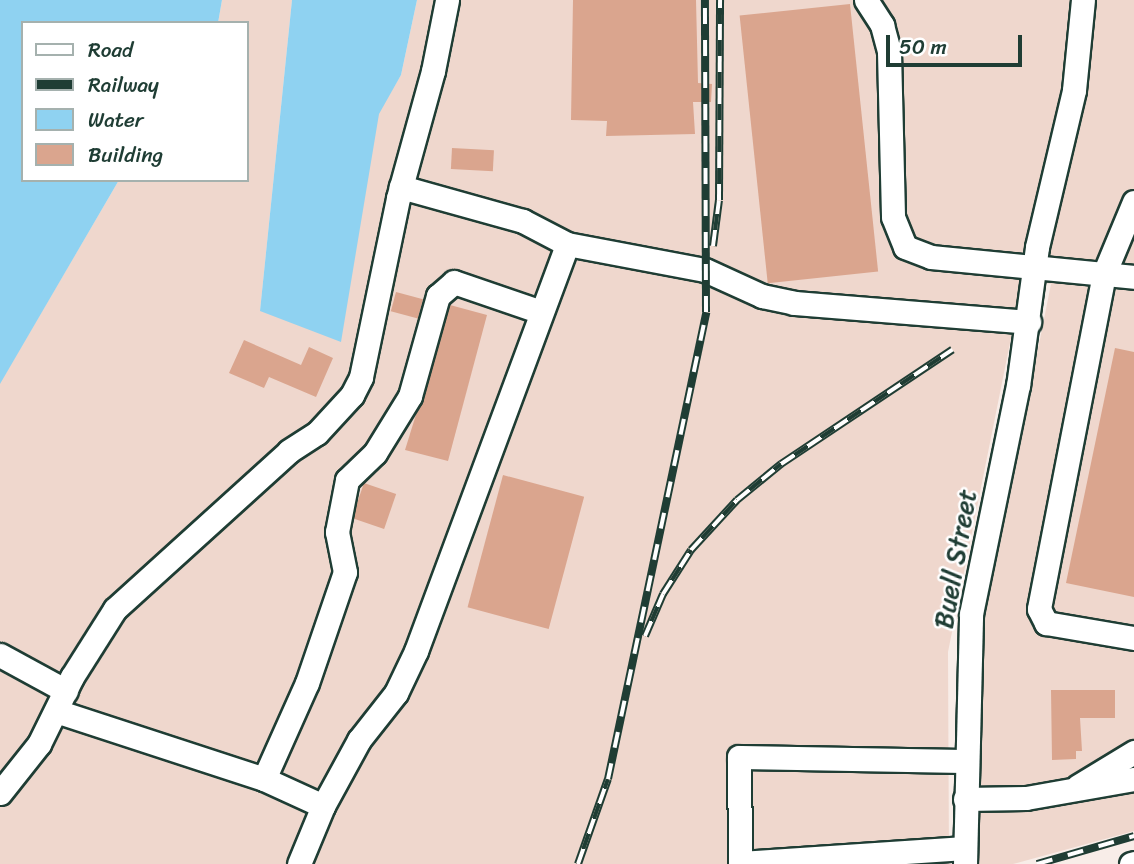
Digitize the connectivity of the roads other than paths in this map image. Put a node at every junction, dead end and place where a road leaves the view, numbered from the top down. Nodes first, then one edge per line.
1 (447, 0) edge
2 (866, 0) edge
3 (1083, 0) edge
4 (401, 187) junction
5 (1134, 202) edge
6 (567, 244) junction
7 (1034, 268) junction
8 (1104, 274) junction
9 (1134, 277) edge
10 (541, 312) junction
11 (1029, 322) junction
12 (1134, 638) edge
13 (0, 655) edge
14 (61, 701) junction
15 (1134, 752) edge
16 (965, 761) junction
17 (264, 779) junction
18 (1134, 779) edge
19 (1075, 788) junction
20 (0, 793) edge
21 (965, 799) junction
22 (323, 806) junction
23 (965, 856) edge
24 (299, 864) edge

1 - 4 street
2 - 7 street
3 - 7 street, Buell Street
4 - 6 street
4 - 14 street
5 - 8 street
6 - 10 street
6 - 11 street
7 - 8 street
7 - 11 street, Buell Street
8 - 9 street
8 - 12 street
10 - 17 street
10 - 22 street
11 - 16 street, Buell Street
13 - 14 street
14 - 17 street
14 - 20 street
15 - 19 street
16 - 21 street, Buell Street
16 - 23 street
17 - 22 street
18 - 19 street
19 - 21 street
21 - 23 street, Buell Street
22 - 24 street

